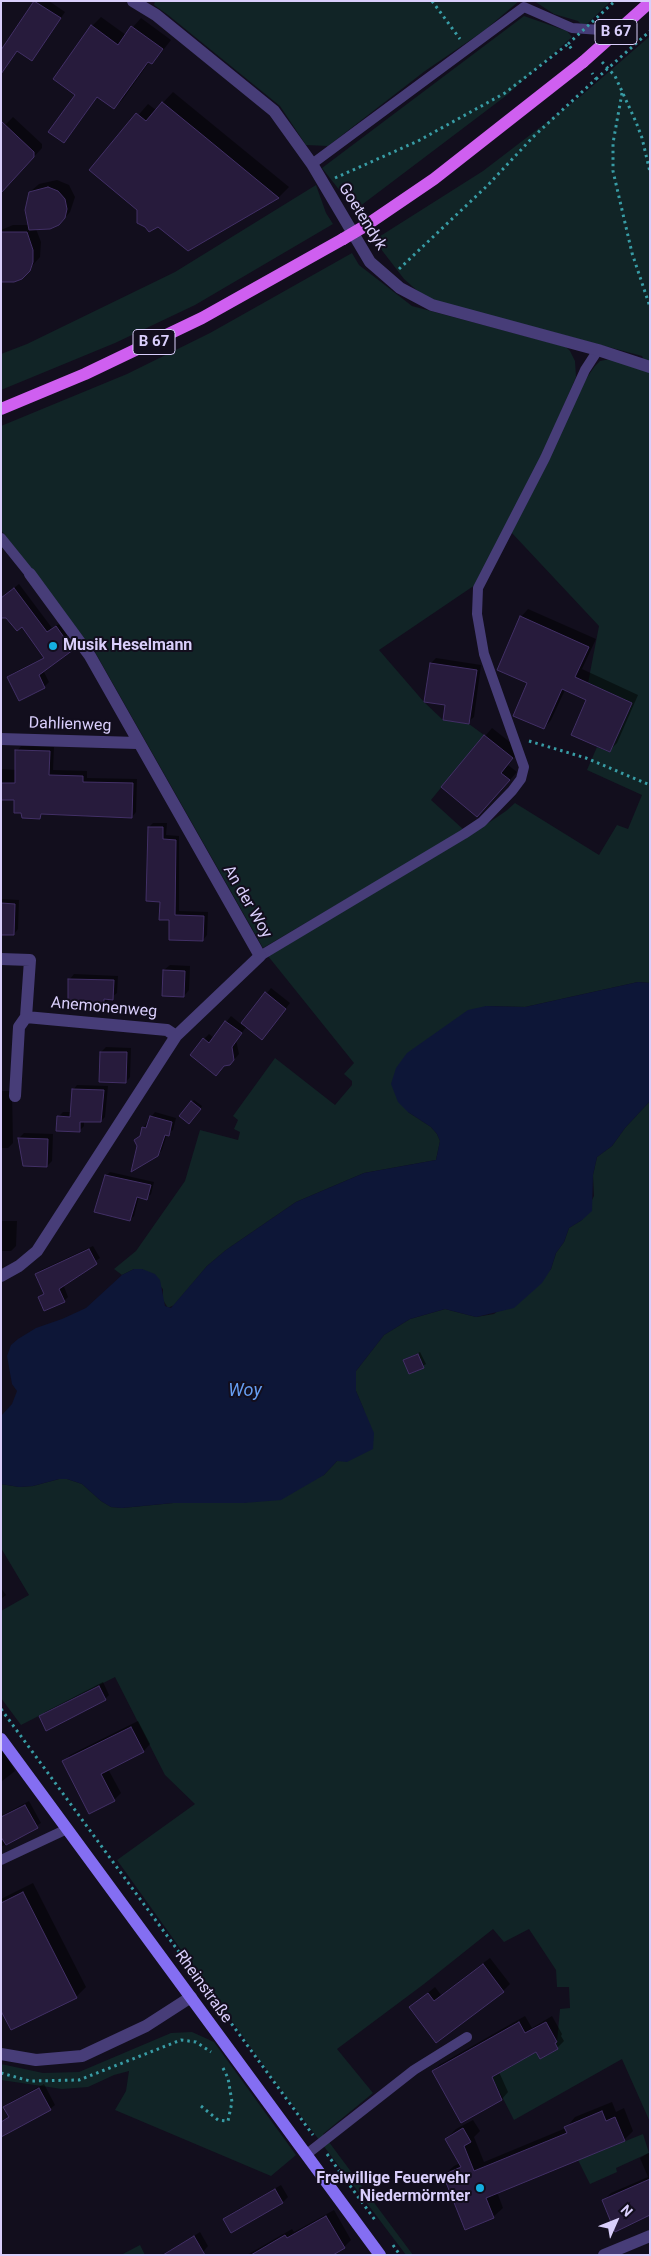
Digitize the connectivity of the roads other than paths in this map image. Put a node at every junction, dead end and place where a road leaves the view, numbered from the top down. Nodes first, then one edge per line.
1 (133, 1) edge
2 (650, 2) edge
3 (650, 10) edge
4 (312, 164) junction
5 (598, 350) junction
6 (650, 367) edge
7 (1, 408) edge
8 (1, 538) edge
9 (30, 574) joint
10 (1, 739) edge
11 (138, 743) junction
12 (260, 956) junction
13 (1, 959) edge
14 (26, 1017) junction
15 (176, 1036) junction
16 (15, 1096) dead end
17 (1, 1276) edge
18 (1, 1739) edge
19 (67, 1829) junction
20 (1, 1860) edge
21 (191, 1998) junction
22 (467, 2037) dead end
23 (1, 2054) edge
24 (307, 2154) junction
25 (650, 2236) edge
26 (380, 2255) edge
27 (604, 2255) edge

1 - 4 street, Goetendyk
2 - 7 main road, B 67, bridge
3 - 4 lane
4 - 5 street, Goetendyk
5 - 6 street, Goetendyk
5 - 12 lane
8 - 9 lane, An der Woy
9 - 11 street, An der Woy
10 - 11 street, Dahlienweg
11 - 12 street, An der Woy
12 - 15 street, An der Woy
13 - 14 street, Anemonenweg
14 - 15 street, Anemonenweg
14 - 16 street, Anemonenweg
15 - 17 street, An der Woy
18 - 19 main road, Rheinstraße
19 - 20 lane
19 - 21 main road, Rheinstraße
21 - 23 street
21 - 24 main road, Rheinstraße
22 - 24 lane
24 - 26 main road, Rheinstraße
25 - 27 street

